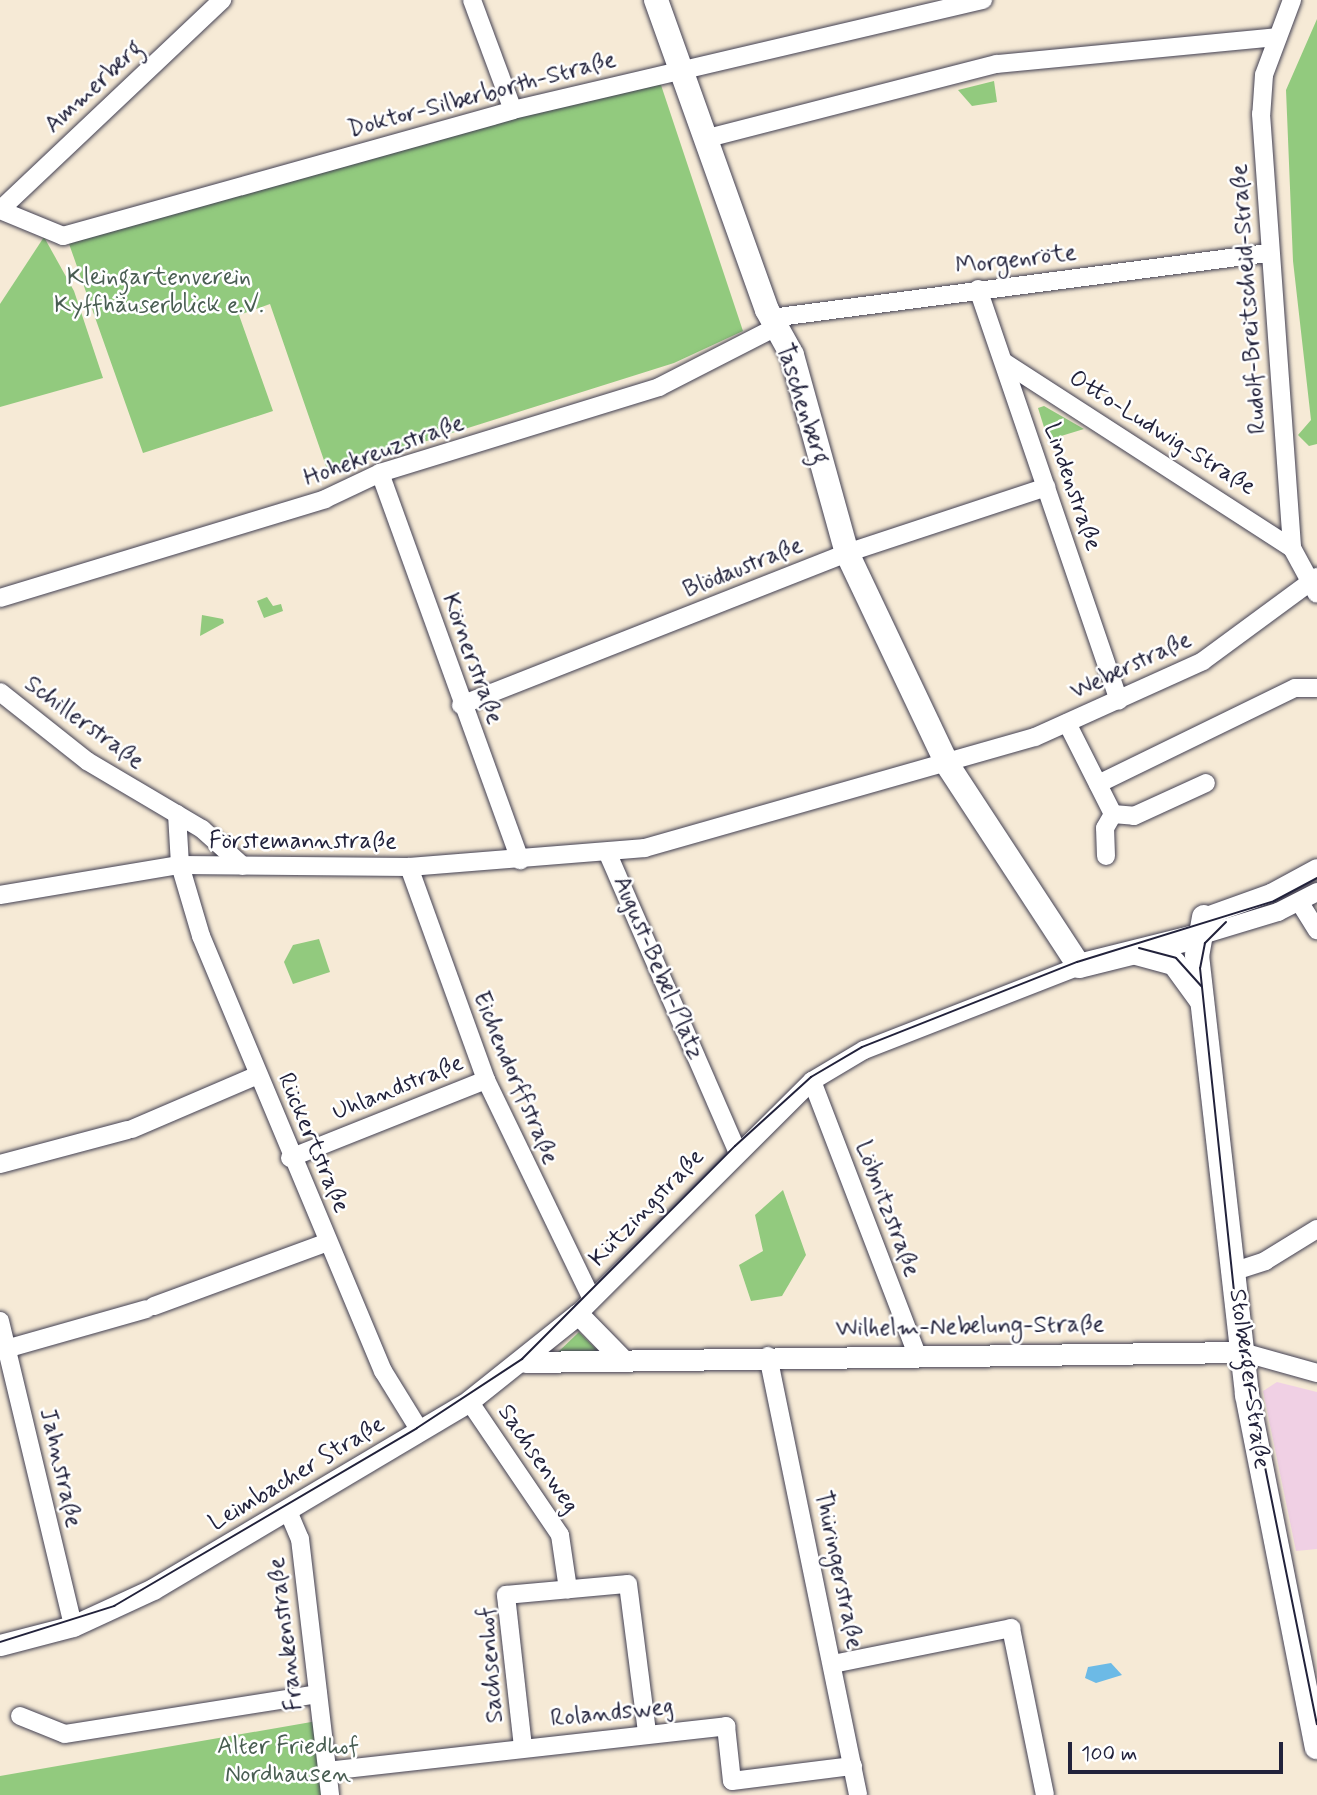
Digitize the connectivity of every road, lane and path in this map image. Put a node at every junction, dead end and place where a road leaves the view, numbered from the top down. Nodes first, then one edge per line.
1 (222, 0) edge
2 (472, 0) edge
3 (656, 0) edge
4 (983, 0) edge
5 (1292, 0) edge
6 (1278, 37) junction
7 (685, 68) junction
8 (513, 110) junction
9 (708, 138) junction
10 (0, 210) edge
11 (1268, 253) junction
12 (978, 289) junction
13 (773, 323) junction
14 (1004, 362) junction
15 (380, 473) junction
16 (1046, 487) junction
17 (1292, 548) junction
18 (846, 553) junction
19 (1314, 584) edge
20 (0, 598) edge
21 (1317, 688) edge
22 (0, 692) edge
23 (1119, 701) junction
24 (461, 705) junction
25 (1067, 723) junction
26 (947, 764) junction
27 (1206, 783) dead end
28 (1098, 784) junction
29 (177, 814) junction
30 (1113, 814) junction
31 (608, 854) junction
32 (1106, 856) dead end
33 (520, 860) junction
34 (180, 865) junction
35 (243, 866) junction
36 (409, 867) junction
37 (1317, 868) edge
38 (1317, 892) edge
39 (0, 895) edge
40 (1300, 903) junction
41 (1201, 926) junction
42 (1317, 930) edge
43 (1124, 952) junction
44 (1079, 966) junction
45 (1205, 1008) junction
46 (258, 1075) junction
47 (486, 1080) junction
48 (812, 1081) junction
49 (737, 1150) junction
50 (290, 1158) junction
51 (0, 1164) edge
52 (1317, 1229) edge
53 (328, 1242) junction
54 (1235, 1271) junction
55 (585, 1306) junction
56 (0, 1321) edge
57 (6, 1349) junction
58 (1242, 1352) junction
59 (917, 1354) junction
60 (768, 1356) junction
61 (621, 1358) junction
62 (525, 1362) junction
63 (1317, 1373) edge
64 (469, 1401) junction
65 (420, 1431) junction
66 (288, 1511) junction
67 (568, 1589) junction
68 (73, 1626) junction
69 (0, 1645) edge
70 (833, 1664) junction
71 (318, 1694) junction
72 (20, 1716) dead end
73 (647, 1733) junction
74 (523, 1747) junction
75 (1317, 1747) edge
76 (853, 1766) junction
77 (327, 1771) junction
78 (733, 1788) edge
79 (330, 1795) edge
80 (858, 1795) edge
81 (1045, 1795) edge

1 - 10 street, Ammerberg
2 - 8 street
3 - 7 main road, Taschenberg
4 - 7 street, Doktor-Silberborth-Straße
5 - 6 street, Rudolf-Breitscheid-Straße
6 - 9 street
6 - 11 street, Rudolf-Breitscheid-Straße
7 - 8 street, Doktor-Silberborth-Straße
7 - 9 main road, Taschenberg
8 - 10 street, Doktor-Silberborth-Straße
9 - 13 main road, Taschenberg
11 - 12 street, Morgenröte
11 - 17 street, Rudolf-Breitscheid-Straße
12 - 13 street, Morgenröte
12 - 14 street, Lindenstraße
13 - 15 street, Hohekreuzstraße
13 - 18 main road, Taschenberg
14 - 16 street, Lindenstraße
14 - 17 street, Otto-Ludwig-Straße
15 - 20 street, Hohekreuzstraße
15 - 24 street, Körnerstraße
16 - 18 street, Blödaustraße
16 - 23 street, Lindenstraße
17 - 19 street, Rudolf-Breitscheid-Straße
18 - 24 street, Blödaustraße
18 - 26 main road, Taschenberg
19 - 23 street, Weberstraße
21 - 28 street
22 - 29 street, Schillerstraße
23 - 25 street, Weberstraße
24 - 33 street, Körnerstraße
25 - 26 street, Weberstraße
25 - 28 street
26 - 31 street, August-Bebel-Platz
26 - 44 main road
27 - 30 street
28 - 30 street
29 - 34 street
29 - 35 street, Schillerstraße
30 - 32 street
31 - 33 street, Förstemannstraße
31 - 49 street, August-Bebel-Platz
33 - 36 street, Förstemannstraße
34 - 35 street, Förstemannstraße
34 - 39 street, Förstemannstraße
34 - 46 street, Rückertstraße
35 - 36 street, Förstemannstraße
36 - 47 street, Eichendorffstraße
37 - 41 street
38 - 40 street
40 - 41 street
40 - 42 street
41 - 43 main road
41 - 45 main road, Stolberger Straße
43 - 44 main road
43 - 45 main road, Stolberger Straße
44 - 48 street
45 - 54 main road, Stolberger Straße
46 - 50 street, Rückertstraße
46 - 51 street
47 - 50 street, Uhlandstraße
47 - 55 street, Eichendorffstraße
48 - 49 street
48 - 59 street, Löbnitzstraße
49 - 55 street, Kützingstraße
50 - 53 street, Rückertstraße
52 - 54 street
53 - 57 street
53 - 65 street, Rückertstraße
54 - 58 main road, Stolberger Straße
55 - 61 street
55 - 62 street, Leimbacher Straße
56 - 57 street, Jahnstraße
57 - 68 street, Jahnstraße
58 - 59 street, Wilhelm-Nebelung-Straße
58 - 63 street, Wilhelm-Nebelung-Straße
58 - 75 main road, Stolberger Straße
59 - 60 street, Wilhelm-Nebelung-Straße
60 - 61 street, Wilhelm-Nebelung-Straße
60 - 70 street, Thüringerstraße
61 - 62 street, Wilhelm-Nebelung-Straße
62 - 64 street, Leimbacher Straße
64 - 65 street, Leimbacher Straße
64 - 67 street, Sachsenweg
65 - 66 street, Leimbacher Straße
66 - 68 street, Leimbacher Straße
66 - 71 street, Frankenstraße
67 - 73 street, Sachsenhof
67 - 74 street, Sachsenhof
68 - 69 street, Leimbacher Straße
70 - 76 street, Thüringerstraße
70 - 81 street
71 - 72 street
71 - 77 street, Frankenstraße
73 - 74 street, Rolandsweg
73 - 78 street, Rolandsweg
74 - 77 street, Rolandsweg
76 - 78 street, Rolandsweg
76 - 80 street, Thüringerstraße
77 - 79 street, Frankenstraße

